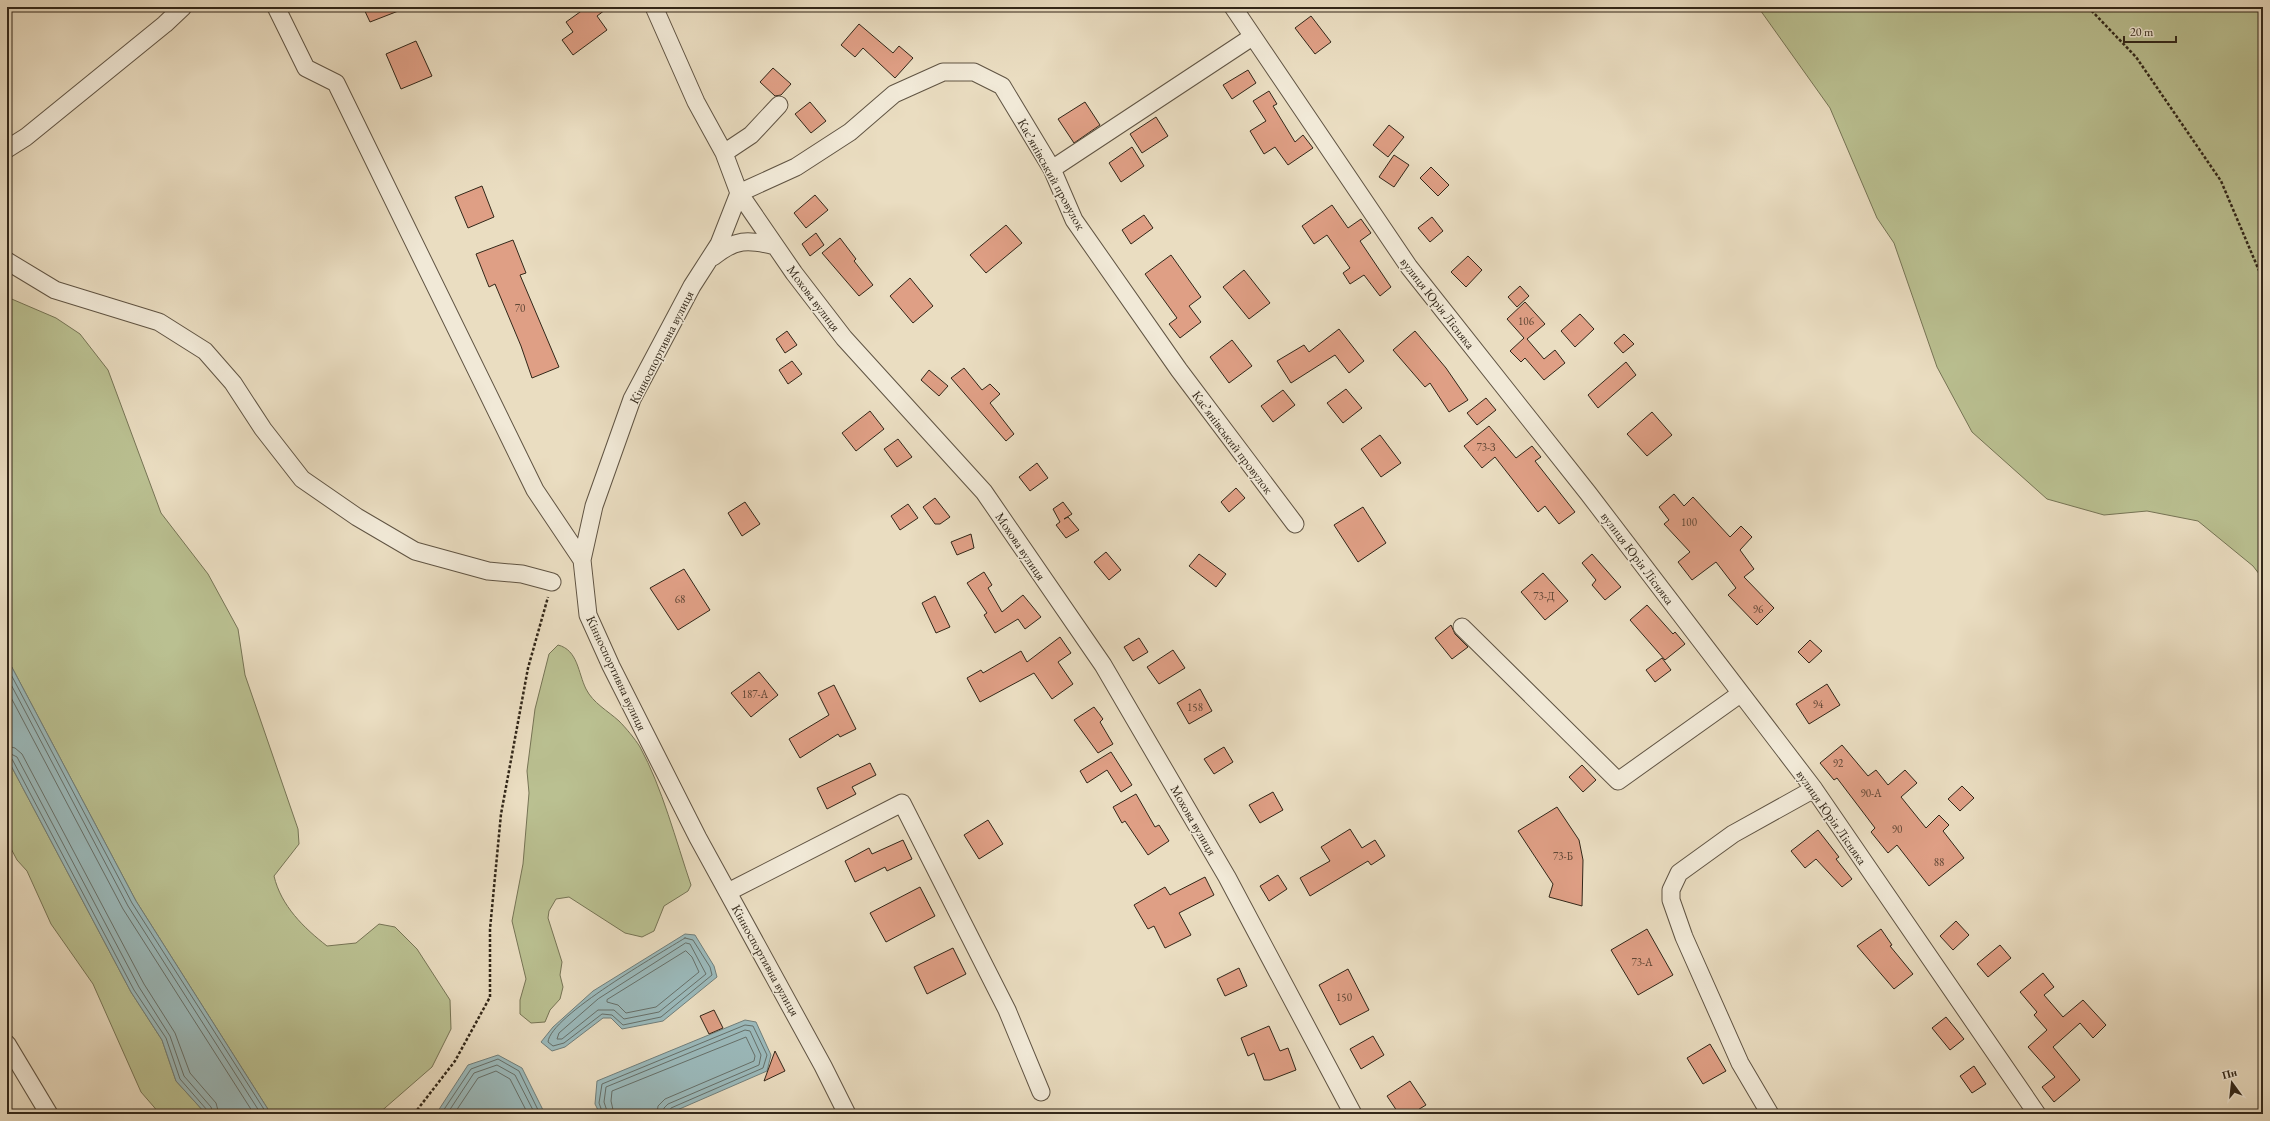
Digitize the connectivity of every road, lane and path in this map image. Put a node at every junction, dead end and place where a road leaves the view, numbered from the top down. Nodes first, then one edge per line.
1 (183, 7) edge
2 (276, 7) edge
3 (654, 7) edge
4 (1233, 7) edge
5 (2088, 7) edge
6 (1252, 37) junction
7 (779, 105) dead end
8 (7, 149) edge
9 (724, 153) junction
10 (1052, 169) junction
11 (739, 193) junction
12 (775, 246) junction
13 (709, 259) junction
14 (7, 261) edge
15 (2263, 280) edge
16 (1295, 524) dead end
17 (582, 560) junction
18 (552, 582) joint
19 (1462, 627) dead end
20 (1740, 694) junction
21 (1814, 789) junction
22 (728, 892) junction
23 (7, 1044) edge
24 (1040, 1092) dead end
25 (49, 1114) edge
26 (414, 1114) edge
27 (846, 1114) edge
28 (1353, 1114) edge
29 (1770, 1114) edge
30 (2037, 1114) edge

1 - 8 street
2 - 17 street
3 - 9 street, Мохова вулиця
4 - 6 street, вулиця Юрія Лісняка
5 - 15 path
6 - 10 street
6 - 20 street, вулиця Юрія Лісняка
7 - 9 street
9 - 11 street, Мохова вулиця
10 - 11 street, Касʼянівський провулок
10 - 16 street, Касʼянівський провулок
11 - 12 street, Мохова вулиця
11 - 13 street, Кінноспортивна вулиця
12 - 13 street
12 - 28 street, Мохова вулиця
13 - 17 street, Кінноспортивна вулиця
14 - 18 street
17 - 22 street, Кінноспортивна вулиця
18 - 26 path
19 - 20 street
20 - 21 street, вулиця Юрія Лісняка
21 - 29 street
21 - 30 street, вулиця Юрія Лісняка
22 - 24 street
22 - 27 street, Кінноспортивна вулиця
23 - 25 street

